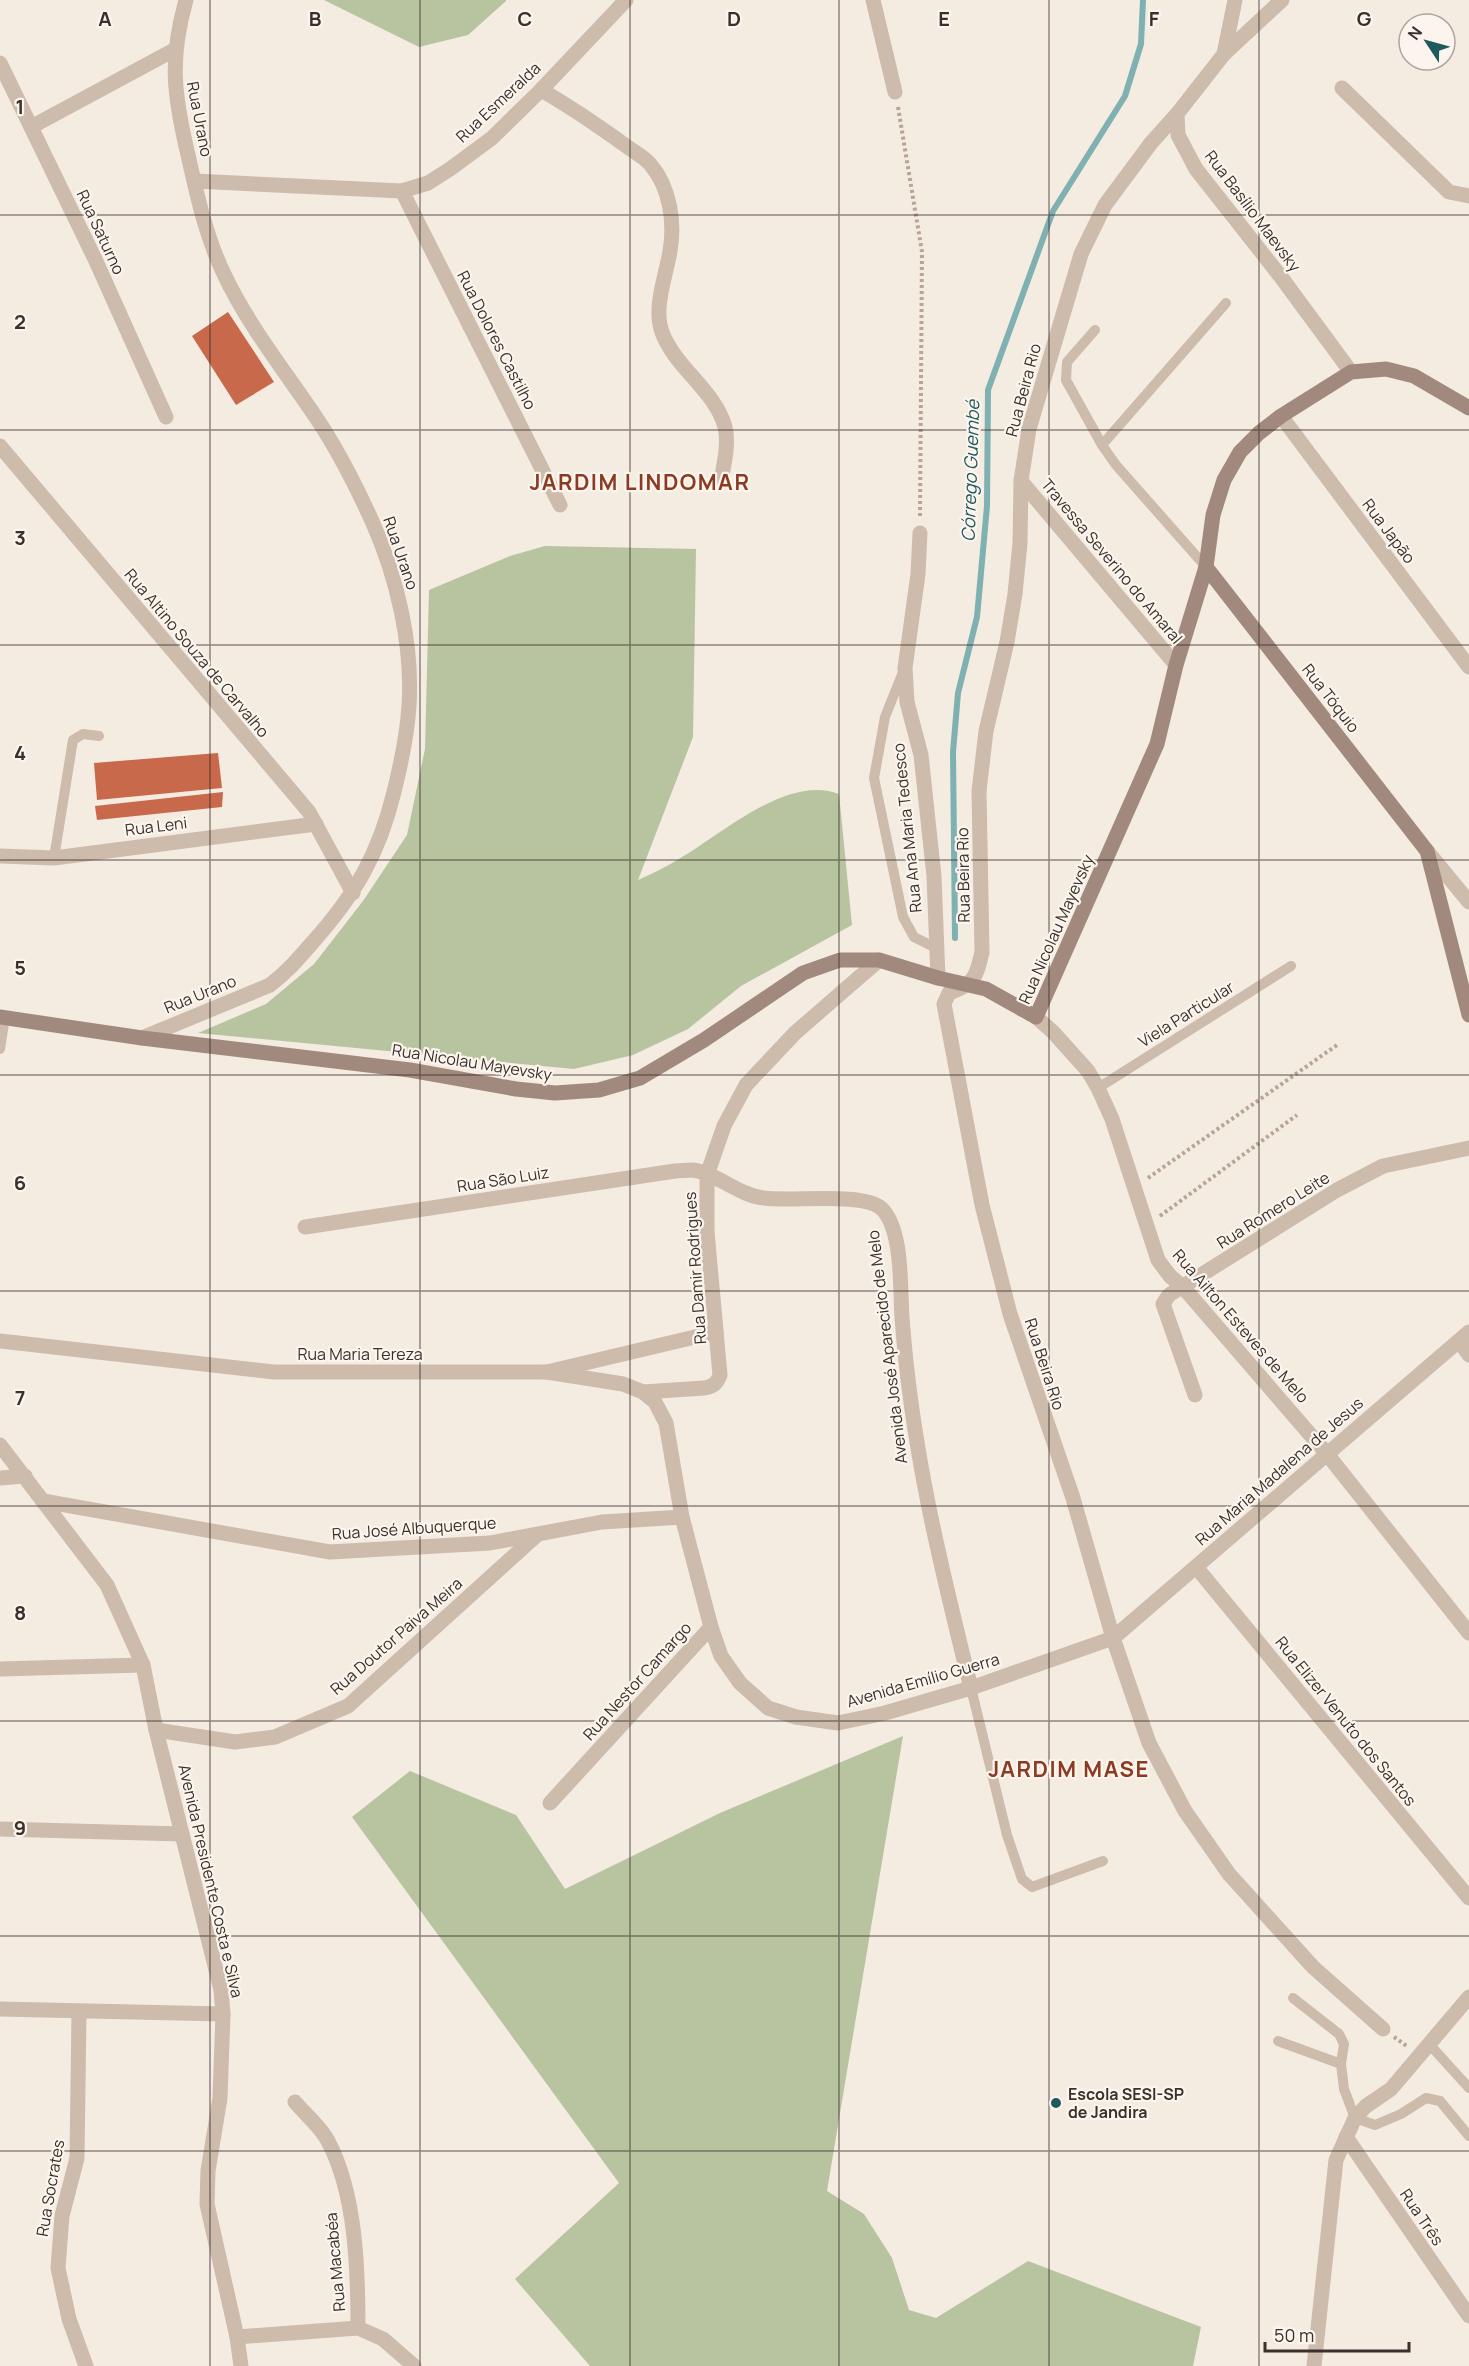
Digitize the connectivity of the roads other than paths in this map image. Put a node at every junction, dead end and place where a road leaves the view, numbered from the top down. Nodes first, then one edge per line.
1 (186, 0) edge
2 (626, 0) edge
3 (873, 0) edge
4 (1235, 0) edge
5 (1282, 0) edge
6 (174, 50) junction
7 (1224, 54) junction
8 (0, 63) edge
9 (1342, 88) dead end
10 (541, 90) junction
11 (895, 92) road end
12 (1178, 114) junction
13 (31, 127) junction
14 (194, 182) junction
15 (402, 191) junction
16 (1469, 196) edge
17 (1226, 303) dead end
18 (1095, 330) dead end
19 (1350, 372) junction
20 (1469, 408) edge
21 (1281, 416) junction
22 (166, 417) dead end
23 (1102, 445) junction
24 (0, 446) edge
25 (721, 481) dead end
26 (1021, 482) junction
27 (560, 505) dead end
28 (920, 533) road end
29 (1206, 567) junction
30 (1176, 665) junction
31 (1469, 667) edge
32 (905, 668) junction
33 (99, 736) dead end
34 (316, 824) junction
35 (1426, 850) junction
36 (0, 856) edge
37 (54, 858) junction
38 (352, 893) junction
39 (1469, 902) edge
40 (936, 948) junction
41 (879, 960) junction
42 (1291, 966) dead end
43 (938, 978) junction
44 (969, 985) junction
45 (1469, 1016) edge
46 (2, 1017) edge
47 (1036, 1017) junction
48 (142, 1038) junction
49 (0, 1049) edge
50 (1098, 1088) junction
51 (1469, 1148) edge
52 (707, 1175) junction
53 (305, 1227) dead end
54 (1183, 1287) junction
55 (716, 1332) junction
56 (1464, 1336) edge
57 (0, 1341) edge
58 (1469, 1355) edge
59 (547, 1372) junction
60 (643, 1392) junction
61 (1195, 1395) dead end
62 (0, 1444) edge
63 (1327, 1454) junction
64 (25, 1476) junction
65 (0, 1478) edge
66 (43, 1501) junction
67 (682, 1517) junction
68 (537, 1535) junction
69 (1196, 1567) junction
70 (711, 1627) junction
71 (1469, 1633) edge
72 (1113, 1638) junction
73 (143, 1665) junction
74 (0, 1669) edge
75 (971, 1688) junction
76 (156, 1730) junction
77 (550, 1803) dead end
78 (0, 1829) edge
79 (182, 1834) junction
80 (1103, 1861) dead end
81 (1469, 1898) edge
82 (1469, 1997) edge
83 (1293, 1998) dead end
84 (0, 2009) edge
85 (79, 2012) junction
86 (223, 2014) junction
87 (1383, 2029) road end
88 (1278, 2041) dead end
89 (1425, 2050) junction
90 (1341, 2064) junction
91 (1469, 2088) edge
92 (295, 2102) dead end
93 (1356, 2118) junction
94 (1469, 2136) edge
95 (1346, 2137) junction
96 (1469, 2316) edge
97 (358, 2328) junction
98 (237, 2337) junction
99 (86, 2366) edge
100 (241, 2366) edge
101 (414, 2366) edge
102 (1314, 2366) edge

1 - 6 street, Rua Urano
2 - 10 street, Rua Esmeralda
3 - 11 street
4 - 7 street
5 - 7 street
6 - 13 street
6 - 14 street, Rua Urano
7 - 12 street
8 - 13 street, Rua Saturno
9 - 16 street
10 - 15 street, Rua Esmeralda
10 - 25 street
12 - 19 street, Rua Basílio Maevsky
12 - 26 street, Rua Beira Rio
13 - 22 street, Rua Saturno
14 - 15 street, Rua Esmeralda
14 - 38 street, Rua Urano
15 - 27 street, Rua Dolores Castilho
17 - 23 lane
18 - 23 lane
19 - 20 street, Rua Nicolau Mayevsky
19 - 21 street, Rua Nicolau Mayevsky
21 - 29 street, Rua Nicolau Mayevsky
21 - 31 street, Rua Japão
23 - 29 lane
24 - 34 street, Rua Altino Souza de Carvalho
26 - 30 street, Travessa Severino do Amaral
26 - 44 street, Rua Beira Rio
28 - 32 street, Rua Ana Maria Tedesco
29 - 30 street, Rua Nicolau Mayevsky
29 - 35 street, Rua Tóquio
30 - 47 street, Rua Nicolau Mayevsky
32 - 40 street, Rua Ana Maria Tedesco
32 - 40 lane
33 - 37 lane
34 - 37 street, Rua Leni
34 - 38 street, Rua Altino Souza de Carvalho
35 - 39 street
35 - 45 street
36 - 37 street, Rua Leni
38 - 48 street, Rua Urano
40 - 43 street, Rua Ana Maria Tedesco
41 - 43 street, Rua Nicolau Mayevsky
41 - 48 street, Rua Nicolau Mayevsky
41 - 52 street, Rua Damir Rodrigues
42 - 50 lane, Viela Particular
43 - 44 street, Rua Nicolau Mayevsky
44 - 47 street, Rua Nicolau Mayevsky
44 - 72 street, Rua Beira Rio
46 - 48 street, Rua Nicolau Mayevsky
46 - 49 lane
47 - 50 street, Rua Ailton Esteves de Melo
50 - 54 street, Rua Ailton Esteves de Melo
51 - 54 street, Rua Romero Leite
52 - 53 street, Rua São Luiz
52 - 55 street, Rua Damir Rodrigues
52 - 75 street, Avenida José Aparecido de Melo
54 - 61 street, Rua Romero Leite
54 - 63 street, Rua Ailton Esteves de Melo
55 - 59 street, Rua Maria Tereza
55 - 60 street, Rua Damir Rodrigues
56 - 58 street
56 - 63 street, Rua Maria Madalena de Jesus
57 - 59 street, Rua Maria Tereza
59 - 60 street
60 - 67 street, Rua Nestor Camargo
62 - 64 street, Avenida Presidente Costa e Silva
63 - 69 street, Rua Maria Madalena de Jesus
63 - 71 street, Rua Ailton Esteves de Melo
64 - 65 street
64 - 66 street, Avenida Presidente Costa e Silva
66 - 68 street, Rua José Albuquerque
66 - 73 street, Avenida Presidente Costa e Silva
67 - 68 street, Rua José Albuquerque
67 - 70 street, Rua Nestor Camargo
68 - 76 street, Rua Doutor Paiva Meira
69 - 72 street, Rua Maria Madalena de Jesus
69 - 81 street, Rua Elizer Venuto dos Santos
70 - 75 street, Avenida Emílio Guerra
70 - 77 street, Rua Nestor Camargo
72 - 75 street, Avenida Emílio Guerra
72 - 87 street, Rua Beira Rio
73 - 74 street
73 - 76 street, Avenida Presidente Costa e Silva
75 - 80 lane, Avenida José Aparecido de Melo
76 - 79 street, Avenida Presidente Costa e Silva
78 - 79 street
79 - 86 street, Avenida Presidente Costa e Silva
82 - 89 street
83 - 90 lane
84 - 85 street
85 - 86 street
85 - 99 street, Rua Socrates
86 - 98 street, Avenida Presidente Costa e Silva
88 - 90 lane
89 - 91 lane
89 - 93 street
90 - 93 lane
92 - 97 street, Rua Macabéa
93 - 94 lane
93 - 95 street
95 - 96 street, Rua Três
95 - 102 street
97 - 98 street
97 - 101 street
98 - 100 street, Avenida Presidente Costa e Silva

